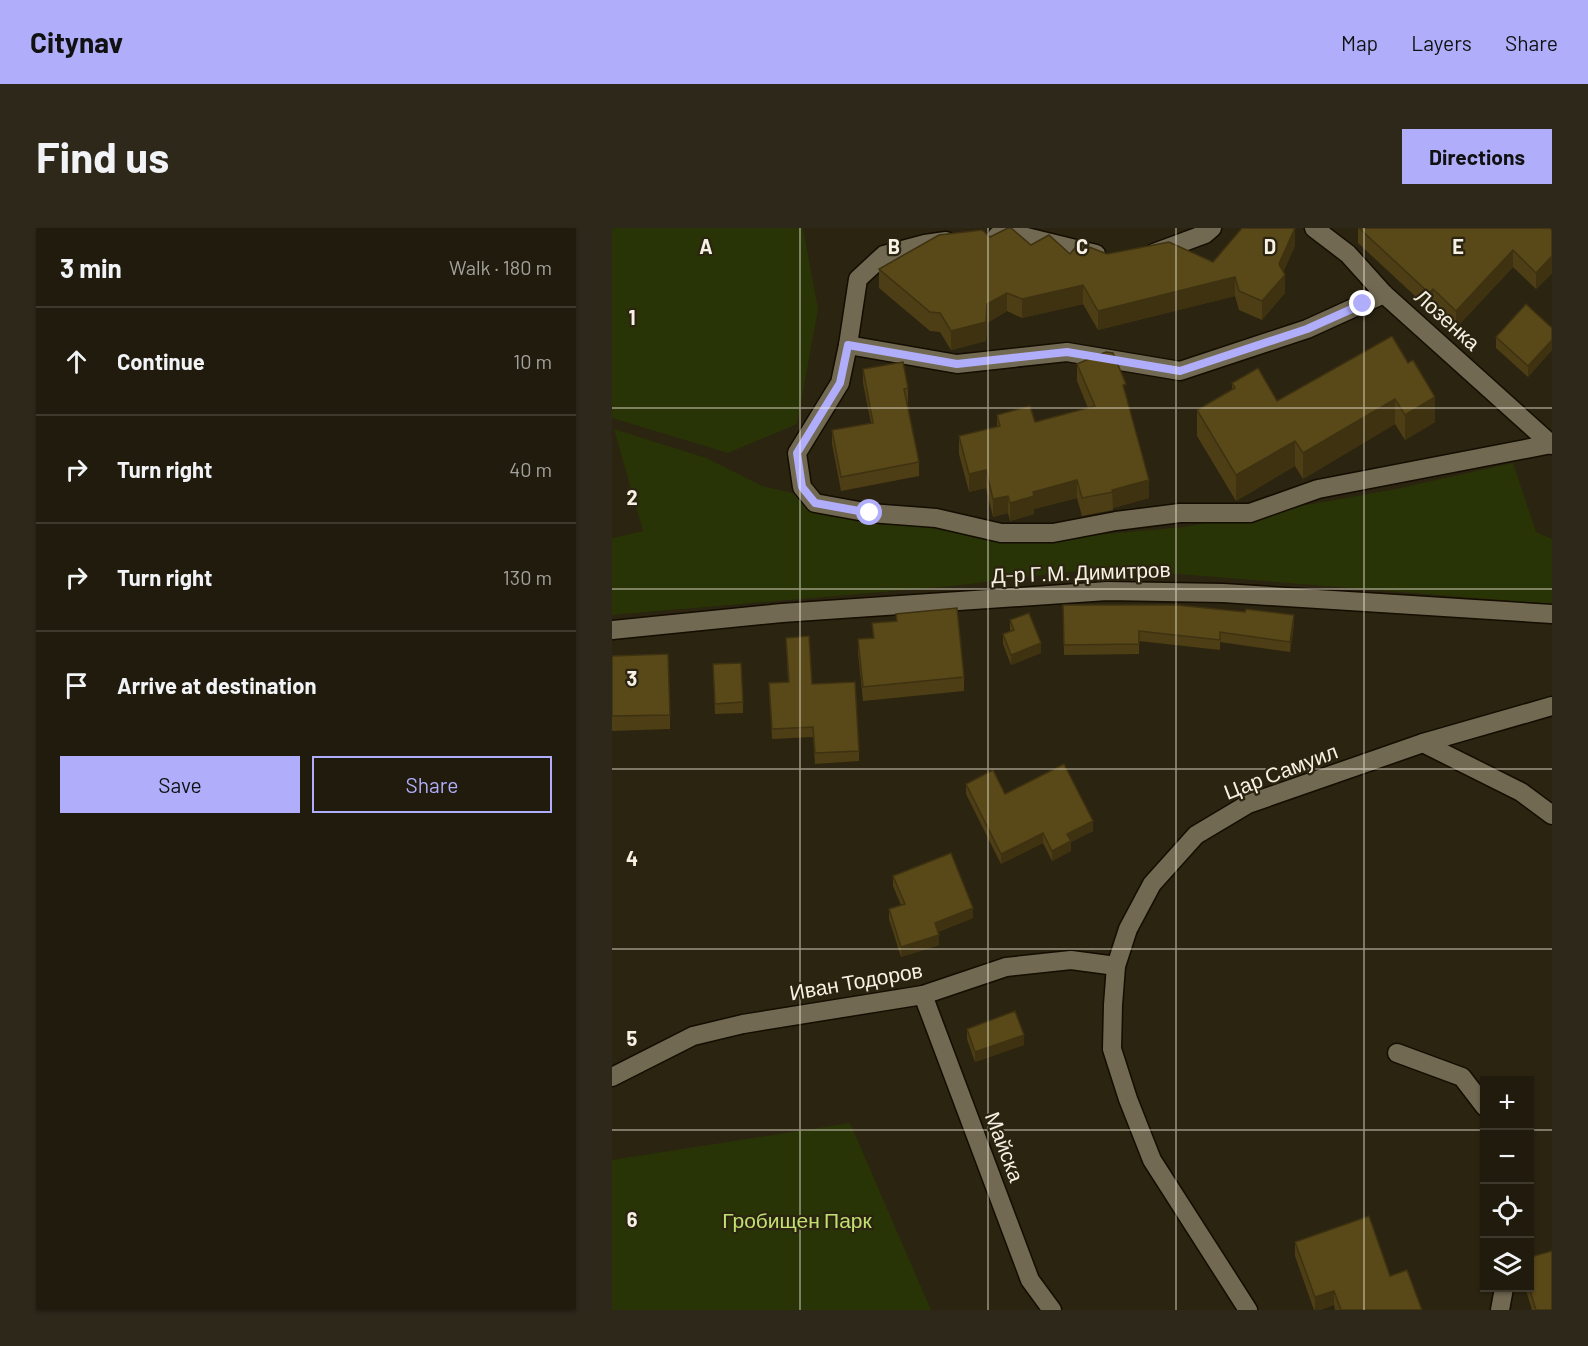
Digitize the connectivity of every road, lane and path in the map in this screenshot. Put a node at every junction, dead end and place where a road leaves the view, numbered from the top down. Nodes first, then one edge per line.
1 (1212, 228) edge
2 (1314, 228) edge
3 (981, 238) edge
4 (958, 240) edge
5 (1138, 254) edge
6 (1115, 255) edge
7 (1384, 294) junction
8 (848, 345) junction
9 (1551, 444) edge
10 (1552, 614) edge
11 (612, 630) edge
12 (1552, 706) edge
13 (1423, 743) junction
14 (1552, 815) edge
15 (1116, 966) junction
16 (923, 995) junction
17 (1397, 1053) dead end
18 (612, 1077) edge
19 (1480, 1100) edge
20 (1503, 1292) edge
21 (1052, 1310) edge
22 (1248, 1310) edge
23 (1500, 1310) edge

1 - 5 street
2 - 7 street, Лозенка
3 - 6 street
4 - 8 street
7 - 8 street
7 - 9 street, Лозенка
8 - 9 street
10 - 11 street, Д-р Г.М. Димитров
12 - 13 street, Цар Самуил
13 - 14 street
13 - 15 street, Цар Самуил
15 - 16 street, Иван Тодоров
15 - 22 street, Цар Самуил
16 - 18 street, Иван Тодоров
16 - 21 street, Майска
17 - 19 street
20 - 23 street

